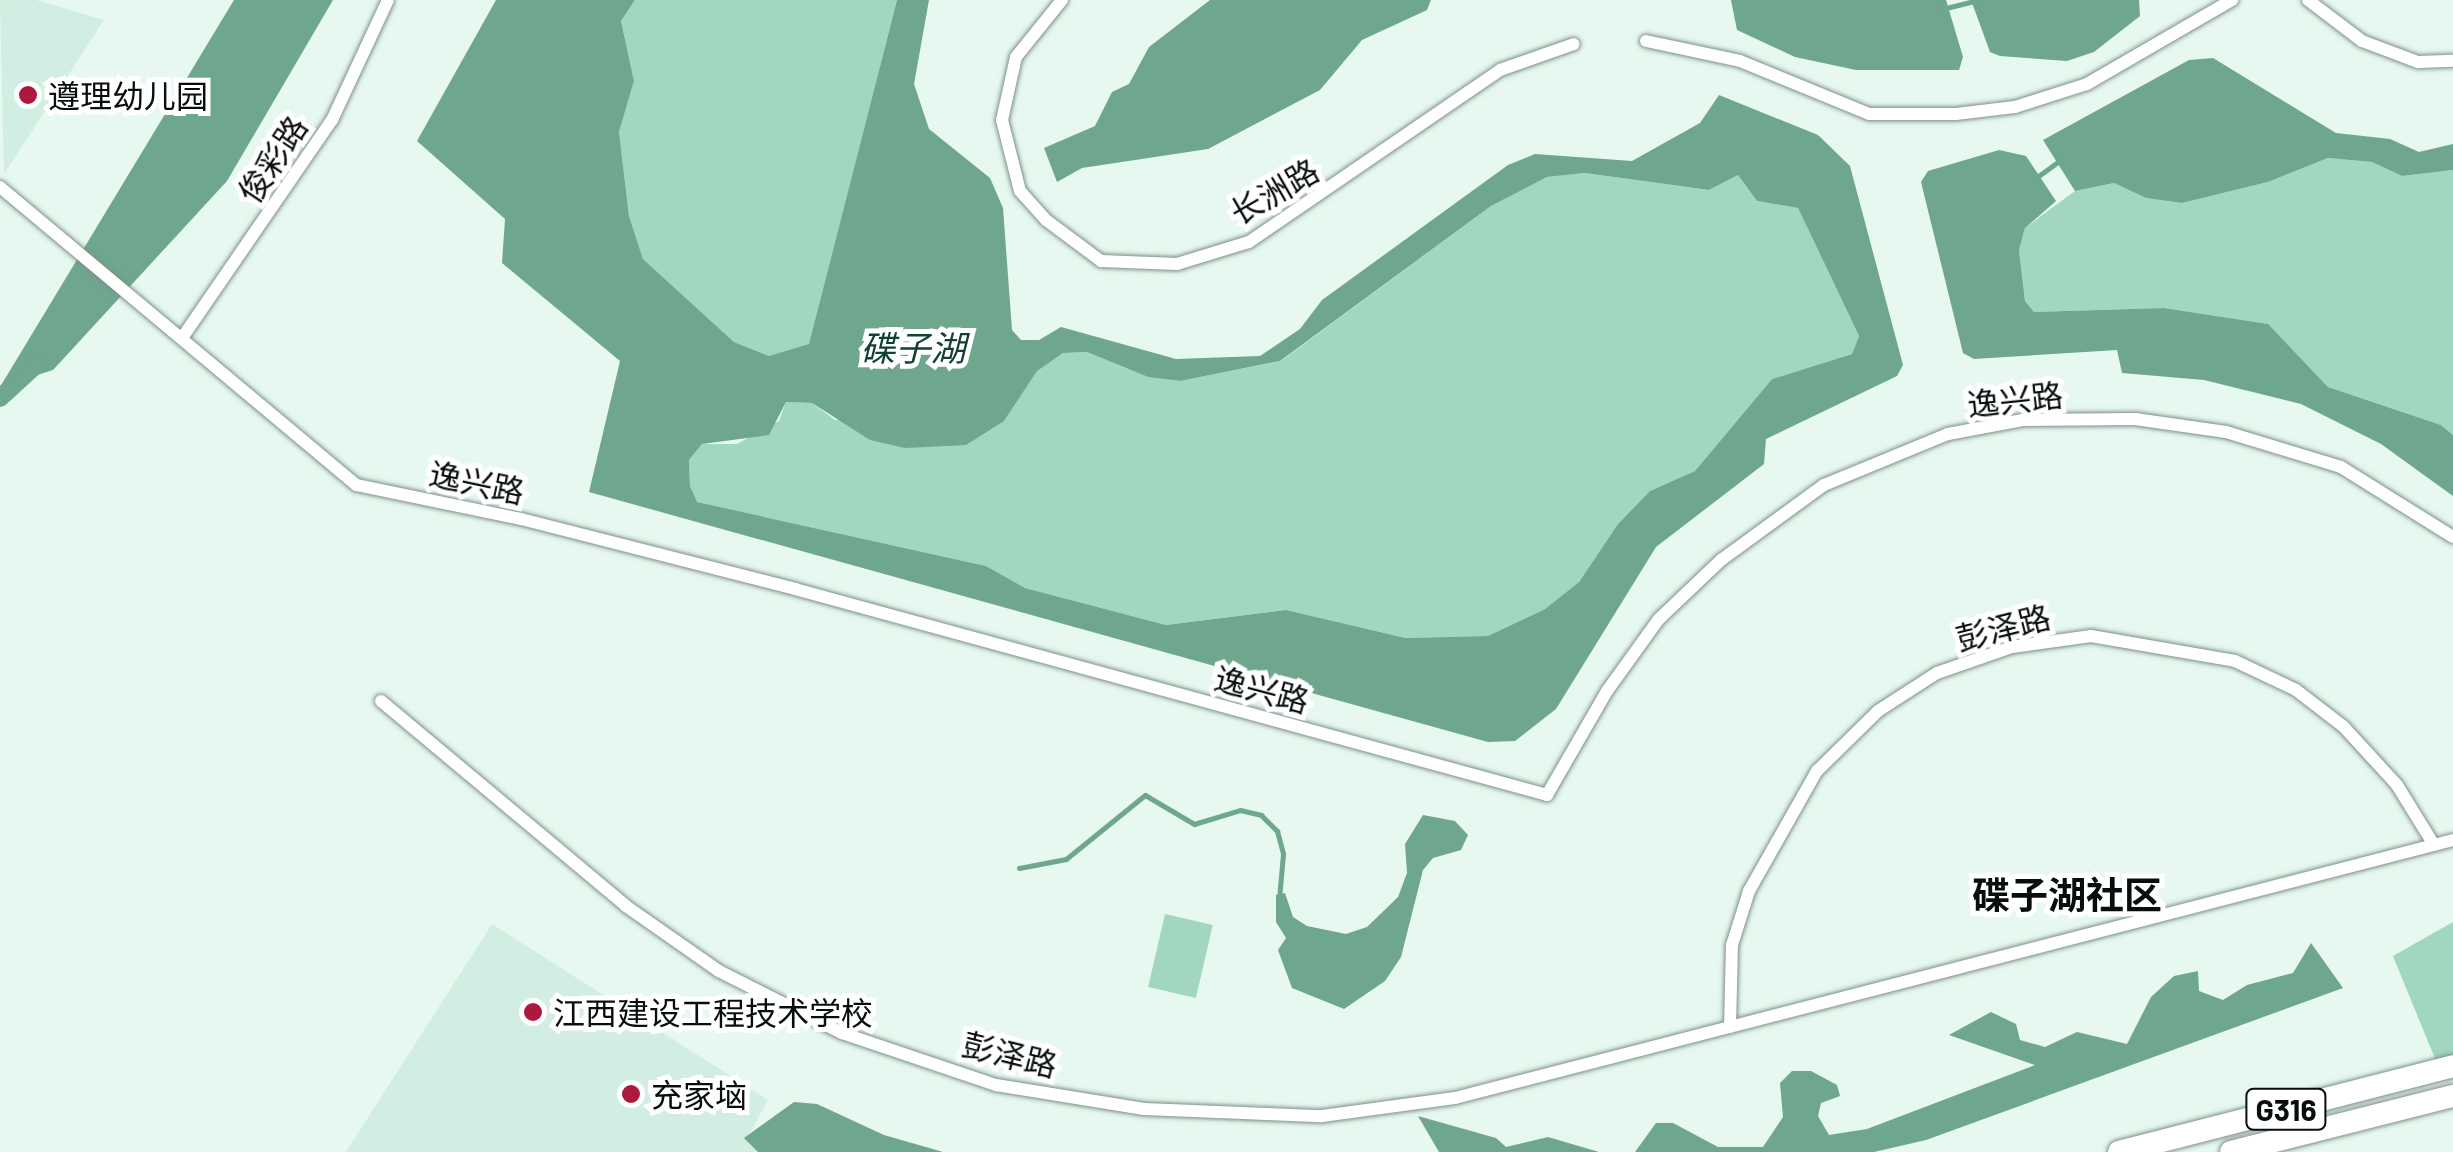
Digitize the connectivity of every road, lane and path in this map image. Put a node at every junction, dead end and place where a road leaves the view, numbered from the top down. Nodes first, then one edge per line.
1 (388, 0) edge
2 (1062, 0) edge
3 (2232, 0) edge
4 (2308, 0) edge
5 (1646, 40) dead end
6 (1574, 44) dead end
7 (2453, 60) edge
8 (0, 187) edge
9 (182, 338) junction
10 (2453, 537) edge
11 (381, 701) dead end
12 (2453, 840) edge
13 (2434, 845) junction
14 (1730, 1027) junction
15 (2453, 1066) edge
16 (2453, 1096) edge
17 (2119, 1152) edge
18 (2231, 1152) edge

1 - 9 street, 俊彩路
2 - 6 street, 长洲路
3 - 5 street
4 - 7 street
8 - 9 street, 逸兴路
9 - 10 street, 逸兴路
11 - 14 street, 彭泽路
12 - 13 street, 彭泽路
13 - 14 street, 彭泽路
13 - 14 street, 彭泽路
15 - 17 highway, G316
16 - 18 highway, G316

